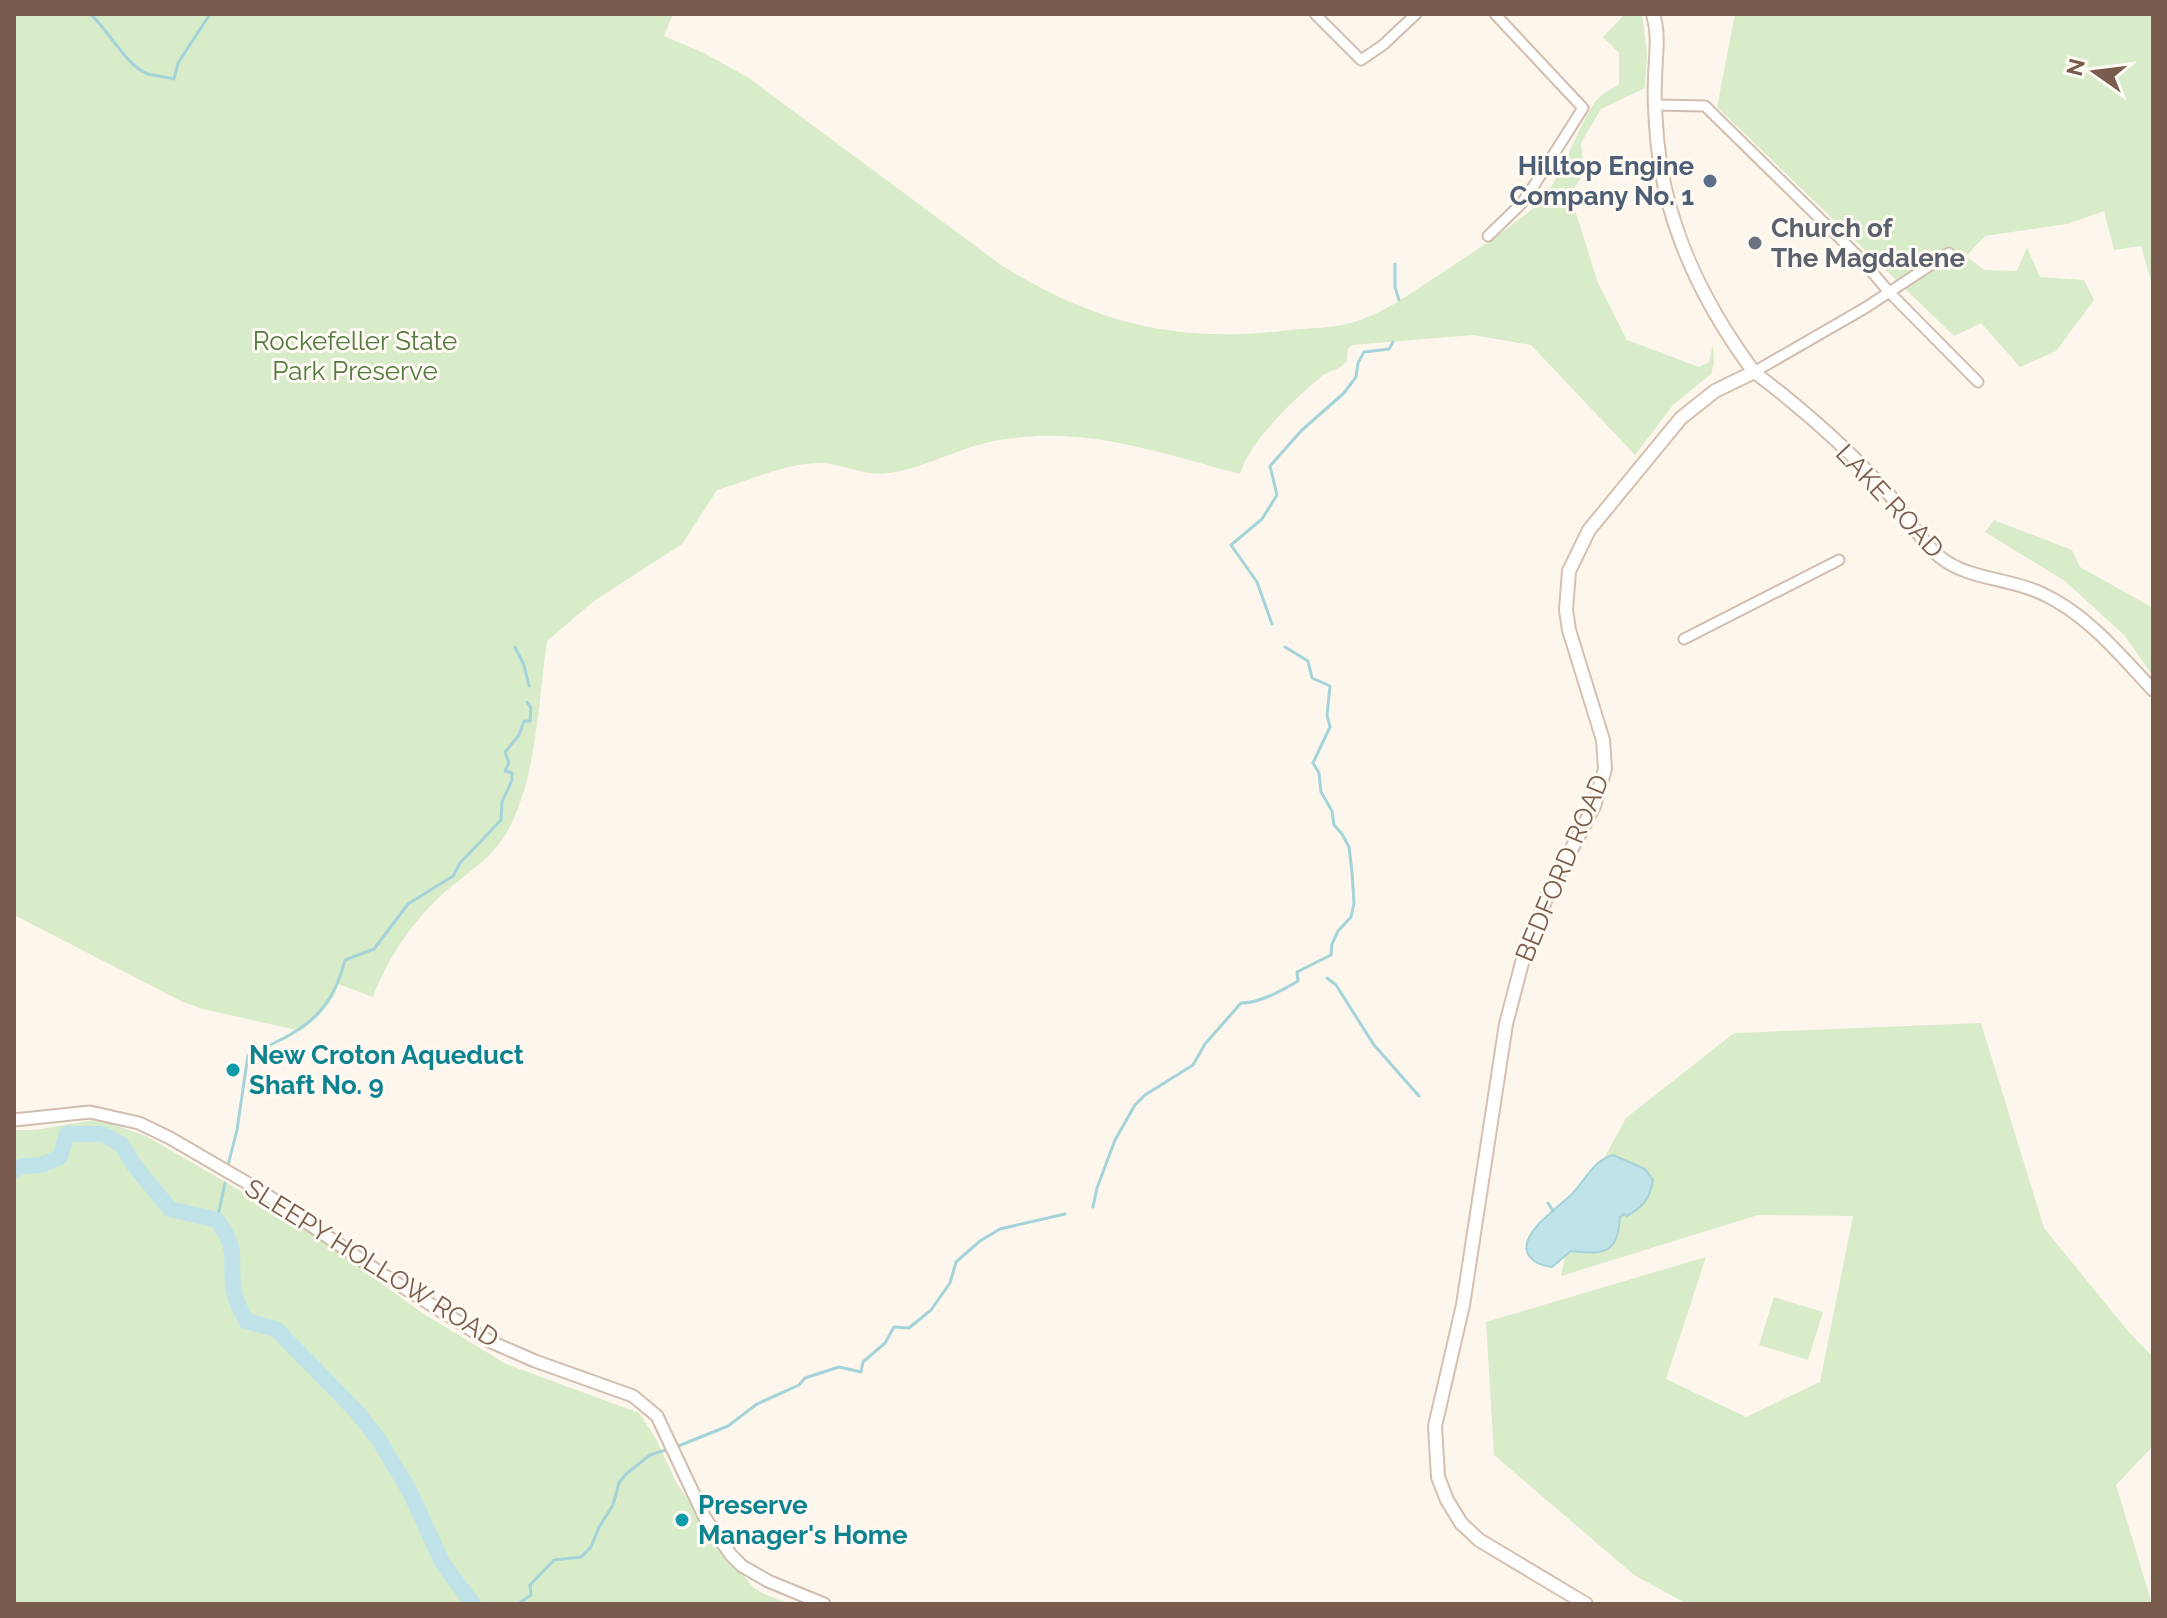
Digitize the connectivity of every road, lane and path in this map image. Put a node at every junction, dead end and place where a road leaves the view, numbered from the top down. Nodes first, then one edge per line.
1 (1315, 14) edge
2 (1416, 14) edge
3 (1495, 14) edge
4 (1653, 14) edge
5 (1656, 105) junction
6 (1488, 236) dead end
7 (1949, 253) dead end
8 (1889, 292) junction
9 (1754, 372) junction
10 (1978, 382) dead end
11 (1839, 560) dead end
12 (1684, 639) dead end
13 (2153, 690) edge
14 (14, 1120) edge
15 (824, 1604) edge
16 (1586, 1604) edge

1 - 2 street
3 - 6 street
4 - 5 main road
5 - 8 street
5 - 9 main road
7 - 8 street
8 - 9 street
8 - 10 street
9 - 13 street, LAKE ROAD
9 - 16 main road, BEDFORD ROAD
11 - 12 street
14 - 15 street, SLEEPY HOLLOW ROAD

